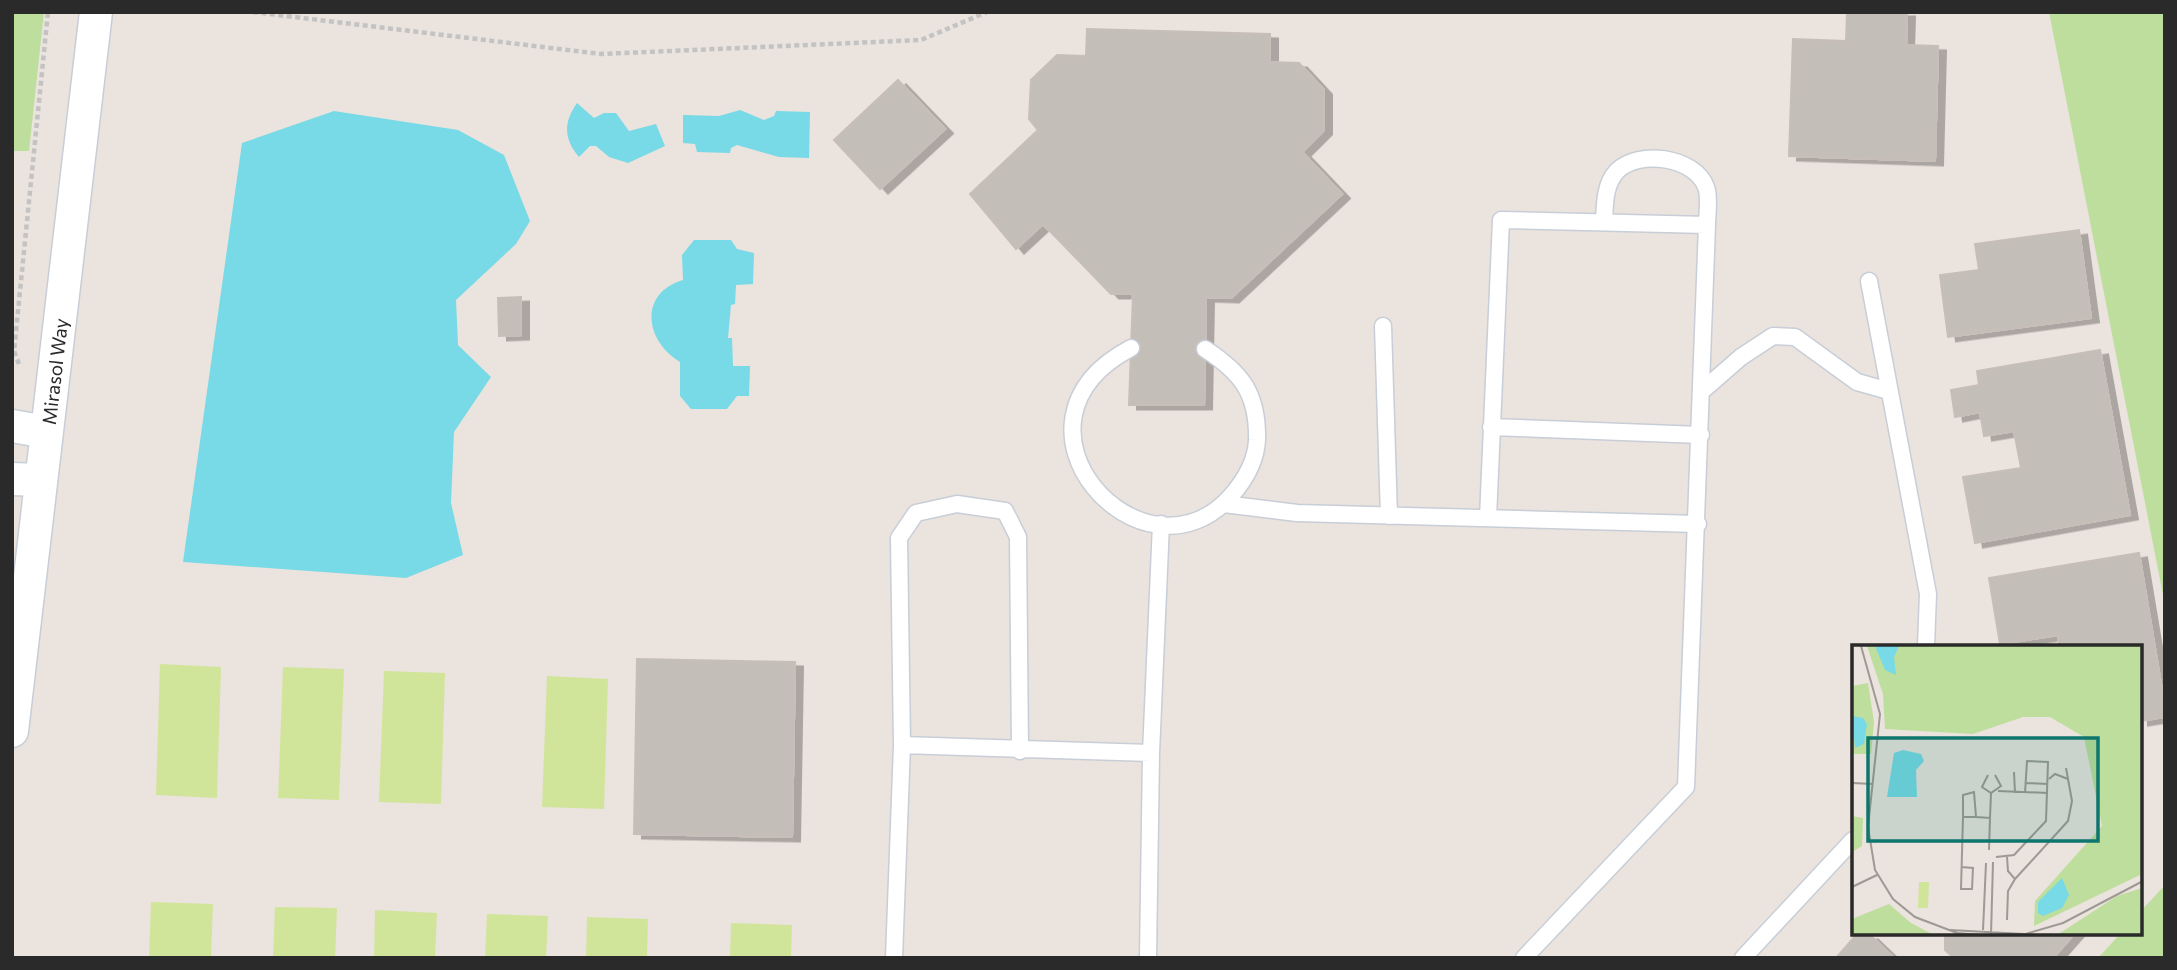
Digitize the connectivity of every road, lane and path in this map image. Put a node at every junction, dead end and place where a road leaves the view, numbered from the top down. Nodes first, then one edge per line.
1 (48, 12) edge
2 (96, 12) edge
3 (253, 12) edge
4 (988, 12) edge
5 (1604, 222) junction
6 (1707, 225) junction
7 (1869, 281) dead end
8 (1383, 326) dead end
9 (1131, 348) dead end
10 (1205, 349) dead end
11 (23, 374) dead end
12 (1702, 391) junction
13 (1889, 391) junction
14 (12, 426) edge
15 (1491, 427) junction
16 (46, 432) junction
17 (1701, 435) junction
18 (27, 480) edge
19 (1224, 504) junction
20 (1389, 516) junction
21 (1488, 518) junction
22 (1161, 524) junction
23 (1698, 524) junction
24 (1926, 645) edge
25 (12, 731) edge
26 (902, 745) junction
27 (1020, 751) junction
28 (1151, 753) junction
29 (1852, 841) edge
30 (894, 958) edge
31 (1148, 958) edge
32 (1524, 958) edge
33 (1742, 958) edge

1 - 11 path
2 - 16 street, Mirasol Way
3 - 4 path
5 - 6 lane
5 - 6 lane
5 - 15 lane
6 - 12 lane
7 - 13 lane
8 - 20 lane
9 - 22 lane
10 - 19 lane
12 - 13 lane
12 - 17 lane
13 - 24 lane
14 - 16 street
15 - 17 lane
15 - 21 lane
16 - 18 street, Mirasol Way
17 - 23 lane
18 - 25 street, Mirasol Way
19 - 20 lane
19 - 22 lane
20 - 21 lane
21 - 23 lane
22 - 28 lane
23 - 32 lane
26 - 27 lane
26 - 27 lane
26 - 30 lane
27 - 28 lane
28 - 31 lane
29 - 33 lane

